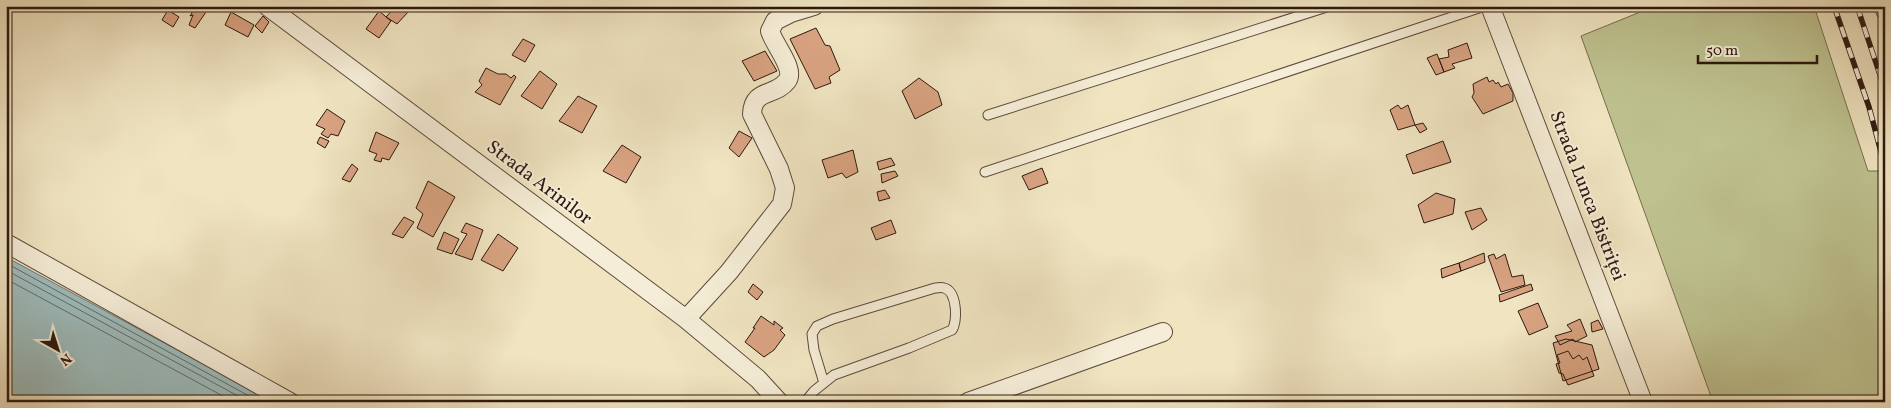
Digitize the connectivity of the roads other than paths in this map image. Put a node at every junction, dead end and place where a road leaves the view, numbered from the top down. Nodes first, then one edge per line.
1 (267, 6) edge
2 (814, 6) edge
3 (1330, 6) edge
4 (1485, 6) edge
5 (1490, 6) edge
6 (1884, 6) edge
7 (1885, 10) edge
8 (988, 116) dead end
9 (984, 172) dead end
10 (6, 243) edge
11 (686, 319) junction
12 (1163, 332) dead end
13 (824, 383) junction
14 (290, 402) edge
15 (779, 402) edge
16 (805, 402) edge
17 (968, 402) edge
18 (1643, 402) edge

1 - 11 street, Strada Arinilor
2 - 11 street
3 - 8 lane
4 - 9 lane
5 - 18 street, Strada Lunca Bistriței
6 - 7 street
10 - 14 street
11 - 15 street, Strada Arinilor
12 - 17 street
13 - 13 lane
13 - 16 lane

